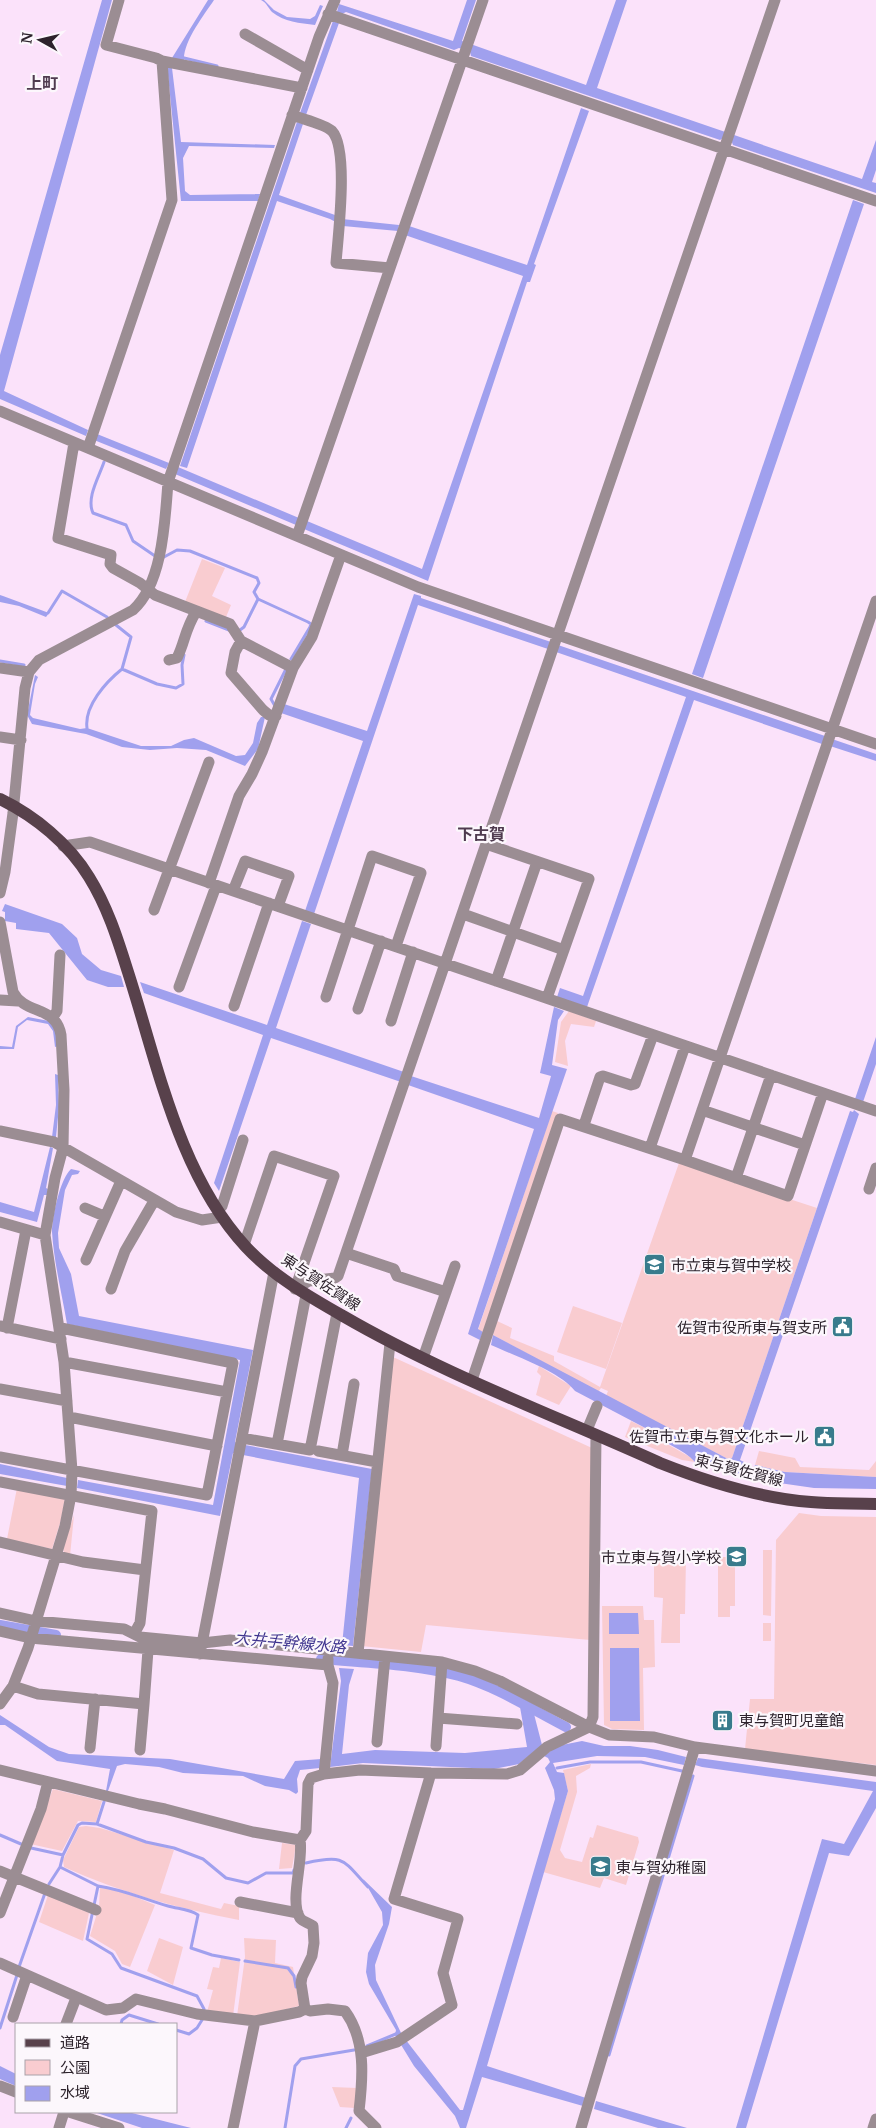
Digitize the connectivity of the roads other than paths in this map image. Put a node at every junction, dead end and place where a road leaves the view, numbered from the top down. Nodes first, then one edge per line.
1 (119, 0) edge
2 (335, 0) edge
3 (482, 0) edge
4 (775, 0) edge
5 (328, 14) junction
6 (245, 34) dead end
7 (463, 57) junction
8 (162, 62) junction
9 (308, 70) junction
10 (302, 88) junction
11 (292, 116) junction
12 (727, 141) junction
13 (876, 201) edge
14 (390, 268) junction
15 (0, 411) edge
16 (74, 443) junction
17 (88, 448) junction
18 (168, 482) junction
19 (297, 536) junction
20 (341, 554) junction
21 (149, 589) junction
22 (876, 601) edge
23 (196, 612) junction
24 (558, 634) junction
25 (241, 641) junction
26 (169, 660) dead end
27 (0, 668) edge
28 (293, 668) junction
29 (29, 672) junction
30 (276, 716) junction
31 (832, 729) junction
32 (0, 737) edge
33 (20, 740) junction
34 (876, 744) edge
35 (209, 762) dead end
36 (0, 799) edge
37 (14, 806) junction
38 (486, 844) junction
39 (63, 846) junction
40 (537, 862) junction
41 (168, 869) junction
42 (213, 884) junction
43 (234, 891) junction
44 (0, 892) edge
45 (274, 905) junction
46 (154, 910) dead end
47 (463, 914) junction
48 (0, 922) edge
49 (348, 930) junction
50 (513, 932) junction
51 (381, 941) junction
52 (396, 946) junction
53 (564, 950) junction
54 (413, 952) junction
55 (60, 954) dead end
56 (446, 963) junction
57 (496, 981) junction
58 (179, 988) dead end
59 (326, 997) dead end
60 (547, 998) junction
61 (0, 1000) edge
62 (18, 1001) junction
63 (234, 1006) dead end
64 (358, 1009) dead end
65 (53, 1017) junction
66 (391, 1021) dead end
67 (653, 1035) junction
68 (685, 1046) junction
69 (720, 1058) junction
70 (771, 1075) junction
71 (823, 1093) junction
72 (702, 1110) junction
73 (876, 1111) edge
74 (584, 1125) junction
75 (754, 1128) junction
76 (0, 1130) edge
77 (243, 1140) dead end
78 (805, 1145) junction
79 (63, 1148) junction
80 (650, 1148) junction
81 (685, 1160) junction
82 (876, 1168) edge
83 (736, 1178) junction
84 (122, 1181) junction
85 (869, 1189) dead end
86 (154, 1201) junction
87 (85, 1208) dead end
88 (220, 1214) junction
89 (104, 1216) junction
90 (0, 1222) edge
91 (26, 1230) junction
92 (45, 1235) junction
93 (244, 1245) junction
94 (346, 1253) junction
95 (86, 1260) dead end
96 (455, 1266) dead end
97 (274, 1272) junction
98 (112, 1289) dead end
99 (300, 1291) junction
100 (446, 1292) junction
101 (337, 1313) junction
102 (3, 1327) edge
103 (61, 1334) junction
104 (390, 1343) junction
105 (424, 1358) junction
106 (64, 1362) junction
107 (472, 1380) junction
108 (354, 1384) dead end
109 (0, 1389) edge
110 (228, 1392) junction
111 (67, 1401) junction
112 (597, 1406) dead end
113 (69, 1417) junction
114 (592, 1432) junction
115 (242, 1438) junction
116 (277, 1444) junction
117 (217, 1446) junction
118 (318, 1451) dead end
119 (342, 1455) junction
120 (0, 1457) edge
121 (377, 1462) junction
122 (72, 1471) junction
123 (0, 1482) edge
124 (71, 1496) junction
125 (876, 1504) edge
126 (0, 1542) edge
127 (56, 1556) junction
128 (145, 1570) junction
129 (0, 1613) edge
130 (33, 1629) junction
131 (0, 1631) edge
132 (134, 1634) junction
133 (201, 1649) junction
134 (148, 1650) junction
135 (358, 1653) junction
136 (328, 1657) junction
137 (385, 1663) junction
138 (441, 1669) junction
139 (13, 1686) junction
140 (95, 1699) junction
141 (0, 1704) edge
142 (144, 1704) junction
143 (438, 1718) junction
144 (517, 1724) dead end
145 (589, 1727) junction
146 (377, 1742) dead end
147 (436, 1746) dead end
148 (695, 1747) junction
149 (90, 1748) dead end
150 (140, 1750) dead end
151 (0, 1770) edge
152 (876, 1771) edge
153 (431, 1773) junction
154 (324, 1774) junction
155 (48, 1782) junction
156 (300, 1840) junction
157 (0, 1871) edge
158 (14, 1877) junction
159 (240, 1902) dead end
160 (94, 1909) dead end
161 (0, 1913) edge
162 (298, 1913) junction
163 (0, 1963) edge
164 (27, 1975) junction
165 (76, 1998) junction
166 (305, 2009) junction
167 (12, 2017) dead end
168 (255, 2022) junction
169 (66, 2023) edge
170 (361, 2053) junction
171 (0, 2086) edge
172 (15, 2092) edge
173 (64, 2113) edge
174 (72, 2113) edge
175 (876, 2119) edge
176 (59, 2128) edge
177 (119, 2128) edge
178 (233, 2128) edge
179 (376, 2128) edge
180 (581, 2128) edge
181 (873, 2128) edge

1 - 8 street
2 - 5 street
3 - 7 street
4 - 12 street
5 - 7 street
5 - 9 street
6 - 9 street
7 - 12 street
7 - 14 street
8 - 10 street
8 - 17 street
9 - 10 street
10 - 11 street
11 - 14 street
11 - 18 street
12 - 13 street
12 - 24 street
14 - 19 street
15 - 16 street
16 - 17 street
16 - 21 street
17 - 18 street
18 - 19 street
18 - 21 street
19 - 20 street
20 - 24 street
20 - 28 street
21 - 23 street
21 - 29 street
22 - 31 street
23 - 25 street
23 - 26 street
24 - 31 street
24 - 38 street
25 - 28 street
25 - 30 street
27 - 29 street
28 - 30 street
29 - 33 street
30 - 42 street
31 - 34 street
31 - 69 street
32 - 33 street
33 - 37 street
35 - 41 street
36 - 37 main road, 東与賀佐賀線
37 - 39 main road, 東与賀佐賀線
37 - 44 street
38 - 40 street
38 - 47 street
39 - 41 street
39 - 88 main road, 東与賀佐賀線
40 - 50 street
40 - 53 street
41 - 42 street
41 - 46 street
42 - 43 street
42 - 58 street
43 - 45 street
43 - 45 street
45 - 49 street
45 - 63 street
47 - 50 street
47 - 56 street
48 - 62 street
49 - 51 street
49 - 52 street
49 - 59 street
50 - 53 street
50 - 57 street
51 - 52 street
51 - 64 street
52 - 54 street
53 - 60 street
54 - 56 street
54 - 66 street
55 - 65 street
56 - 57 street
56 - 94 street
57 - 60 street
60 - 67 street
61 - 62 street
62 - 65 street
65 - 79 street
67 - 68 street
67 - 74 street
68 - 69 street
68 - 80 street
69 - 70 street
69 - 72 street
70 - 71 street
70 - 75 street
71 - 73 street
71 - 78 street
72 - 75 street
72 - 81 street
74 - 80 street
74 - 107 street
75 - 78 street
75 - 83 street
76 - 79 street
77 - 88 street
78 - 83 street
79 - 84 street
79 - 92 street
80 - 81 street
81 - 83 street
82 - 85 street
84 - 86 street
84 - 89 street
86 - 88 street
86 - 98 street
87 - 89 street
88 - 93 main road, 東与賀佐賀線
89 - 95 street
90 - 91 street
91 - 92 street
91 - 102 street
92 - 103 street
93 - 97 main road, 東与賀佐賀線
93 - 99 street
94 - 99 street
94 - 100 street
96 - 100 street
97 - 99 main road, 東与賀佐賀線
97 - 115 street
99 - 101 main road, 東与賀佐賀線
99 - 116 street
100 - 105 street
101 - 104 main road, 東与賀佐賀線
101 - 116 street
102 - 103 street
103 - 106 street
103 - 110 street
104 - 105 main road, 東与賀佐賀線
104 - 121 street
105 - 107 main road, 東与賀佐賀線
106 - 110 street
106 - 111 street
107 - 114 main road, 東与賀佐賀線
108 - 119 street
109 - 111 street
110 - 117 street
111 - 113 street
112 - 114 street
113 - 117 street
113 - 122 street
114 - 125 main road, 東与賀佐賀線
114 - 145 street
115 - 116 street
115 - 133 street
117 - 122 street
118 - 119 street
119 - 121 street
120 - 122 street
121 - 135 street
122 - 124 street
123 - 124 street
124 - 127 street
124 - 128 street
126 - 127 street
127 - 128 street
127 - 130 street
128 - 132 street
129 - 130 street
130 - 131 street
130 - 132 street
130 - 134 street
130 - 139 street
132 - 133 street
133 - 134 street
133 - 136 street
133 - 136 street
134 - 142 street
135 - 136 street
135 - 137 street
136 - 154 street
137 - 138 street
137 - 146 street
138 - 143 street
138 - 145 street
139 - 140 street
139 - 141 street
140 - 142 street
140 - 149 street
142 - 150 street
143 - 144 street
143 - 147 street
145 - 148 street
145 - 153 street
148 - 152 street
148 - 180 street
151 - 155 street
153 - 154 street
153 - 170 street
154 - 156 street
155 - 156 street
155 - 158 street
156 - 162 street
157 - 158 street
158 - 160 street
158 - 161 street
159 - 162 street
162 - 166 street
163 - 164 street
164 - 165 street
164 - 167 street
165 - 168 street
165 - 169 street
166 - 168 street
166 - 170 street
168 - 178 street
170 - 179 street
171 - 172 street
173 - 176 street
174 - 177 street
175 - 181 street

